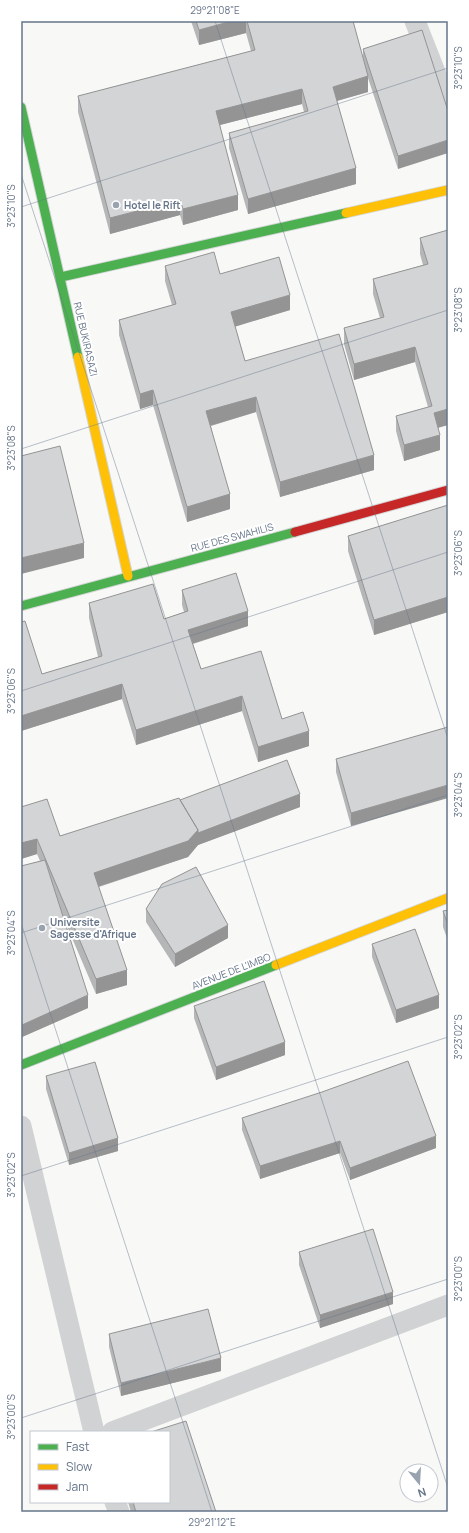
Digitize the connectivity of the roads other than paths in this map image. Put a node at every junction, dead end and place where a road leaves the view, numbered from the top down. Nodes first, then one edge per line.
1 (415, 21) edge
2 (448, 105) edge
3 (21, 107) edge
4 (448, 190) edge
5 (60, 277) junction
6 (448, 490) edge
7 (128, 576) junction
8 (21, 606) edge
9 (448, 898) edge
10 (21, 1065) edge
11 (21, 1126) edge
12 (448, 1306) edge
13 (94, 1431) edge
14 (115, 1431) edge

1 - 2 street
3 - 5 street, RUE BUKIRASAZI
4 - 5 street
5 - 7 street, RUE BUKIRASAZI
6 - 7 street, RUE DES SWAHILIS
7 - 8 street, RUE DES SWAHILIS
9 - 10 street, AVENUE DE L'IMBO
11 - 13 street
12 - 14 street

